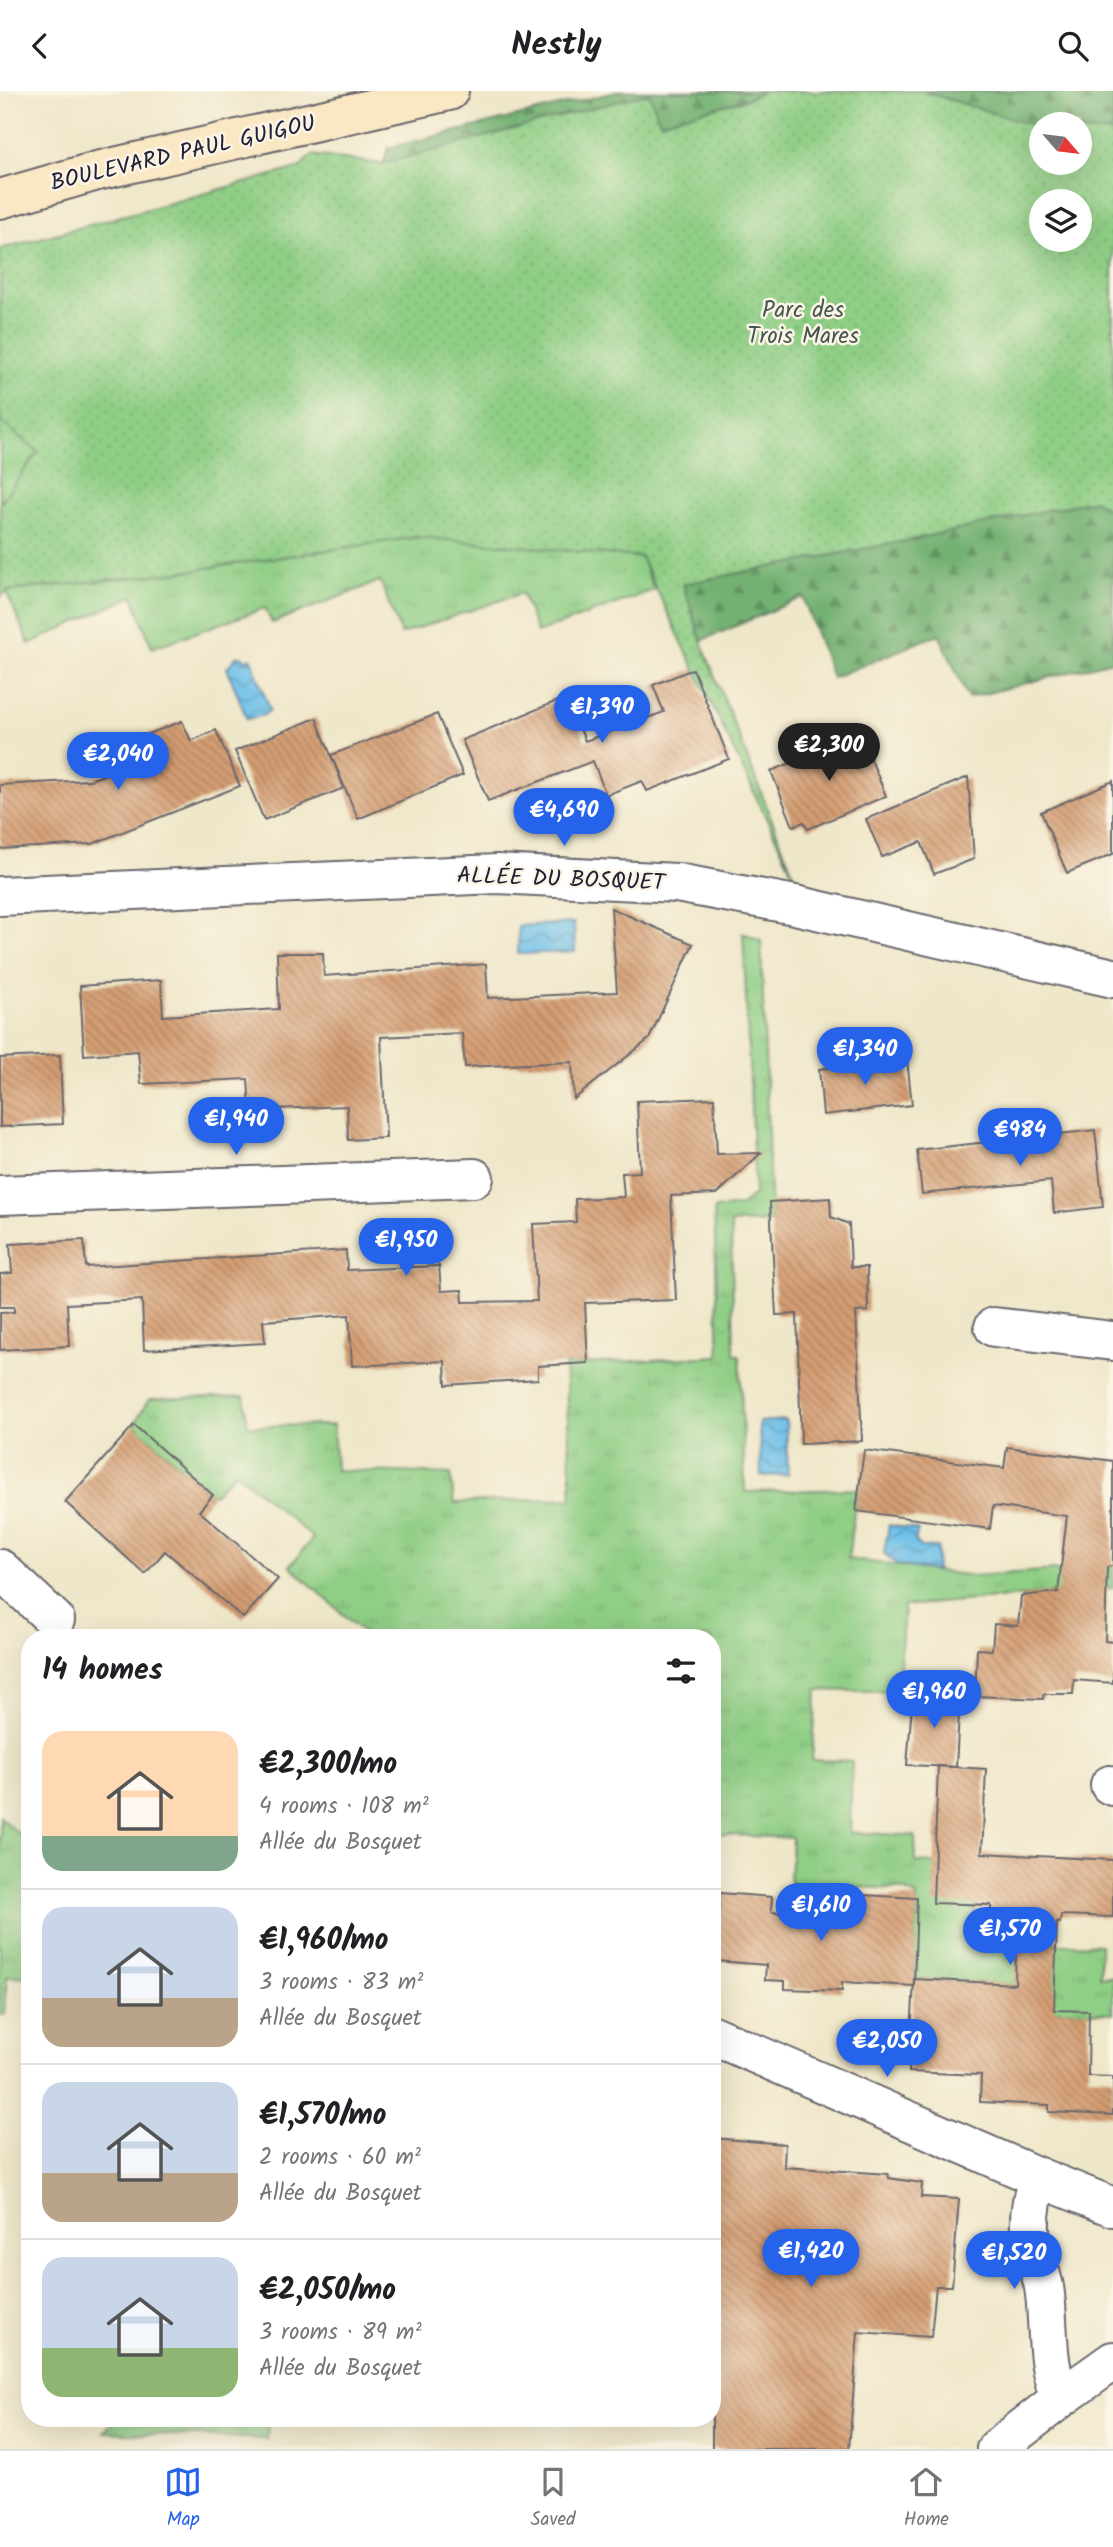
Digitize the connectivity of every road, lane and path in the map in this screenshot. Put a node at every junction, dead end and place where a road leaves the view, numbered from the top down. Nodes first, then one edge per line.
1 (449, 91) edge
2 (0, 199) edge
3 (0, 896) edge
4 (1113, 978) edge
5 (474, 1178) dead end
6 (0, 1195) edge
7 (994, 1327) dead end
8 (1113, 1341) edge
9 (0, 1569) edge
10 (55, 1620) dead end
11 (721, 2039) edge
12 (1038, 2177) junction
13 (1113, 2207) edge
14 (1113, 2361) edge
15 (1061, 2398) junction
16 (996, 2449) edge

1 - 2 street, BOULEVARD PAUL GUIGOU
3 - 4 street, ALLÉE DU BOSQUET
5 - 6 street
7 - 8 street
9 - 10 street
11 - 12 street
12 - 13 street
12 - 15 street
14 - 15 street
15 - 16 street

